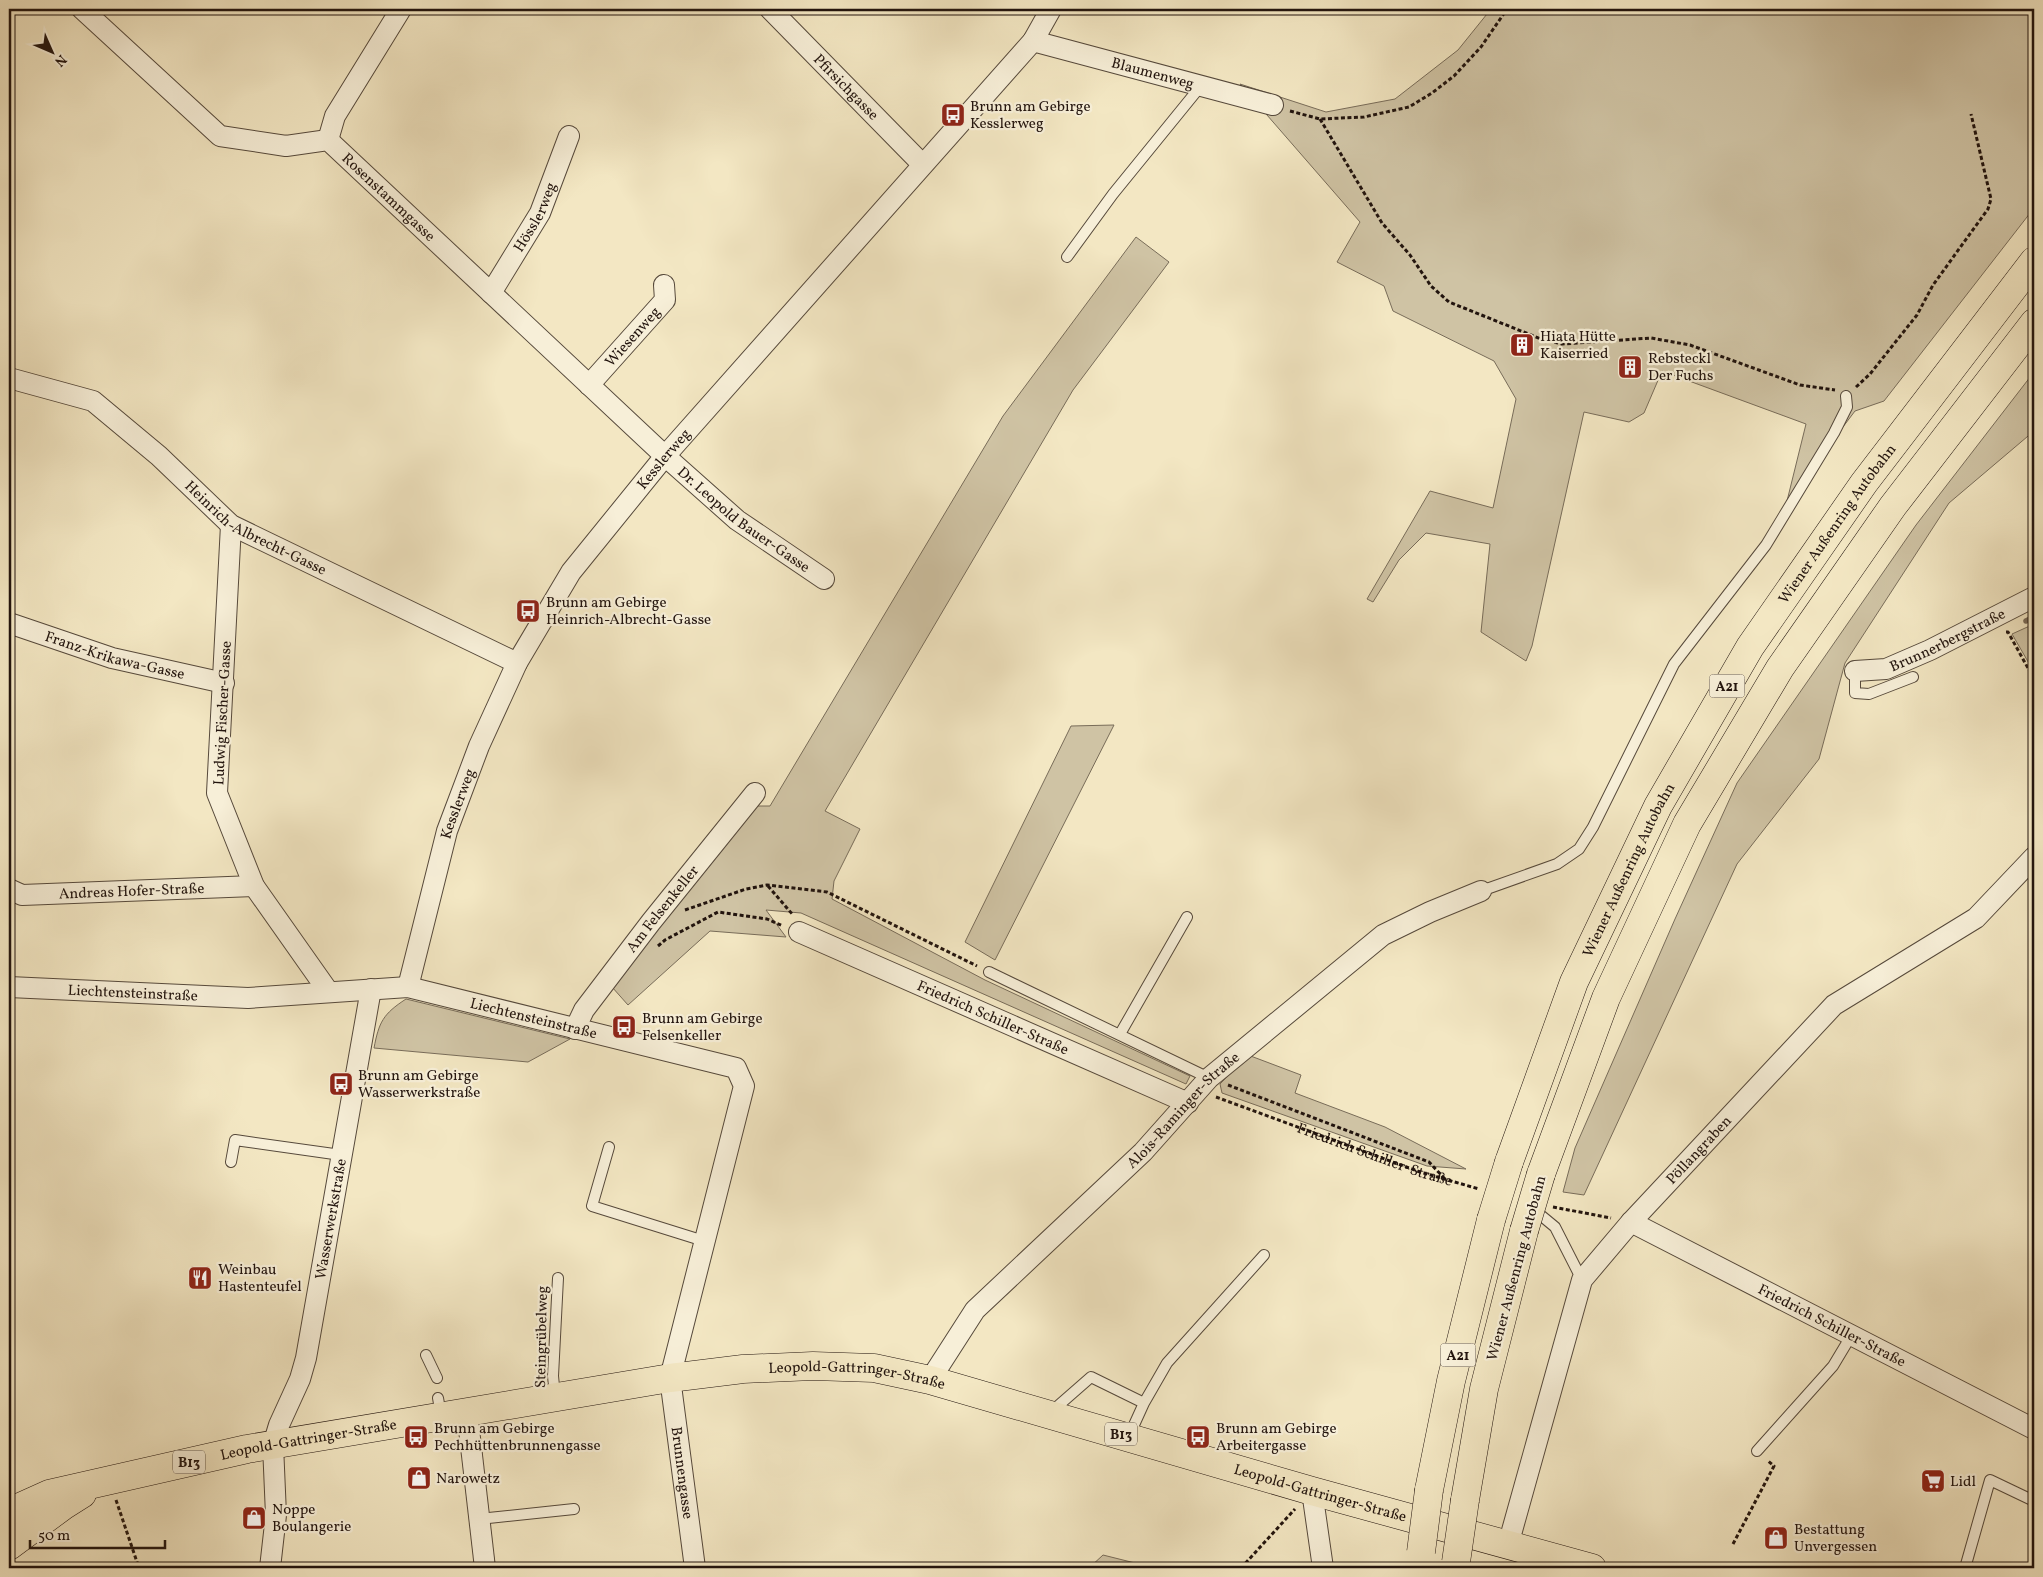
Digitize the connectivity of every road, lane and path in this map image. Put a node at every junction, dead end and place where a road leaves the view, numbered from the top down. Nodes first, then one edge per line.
1 (82, 9) edge
2 (401, 9) edge
3 (770, 9) edge
4 (1051, 9) edge
5 (1507, 9) edge
6 (1033, 41) junction
7 (1200, 87) junction
8 (1273, 105) joint
9 (1970, 114) dead end
10 (1320, 120) junction
11 (569, 136) dead end
12 (328, 140) junction
13 (922, 164) junction
14 (1067, 257) dead end
15 (2034, 261) edge
16 (664, 285) dead end
17 (491, 294) junction
18 (2034, 323) edge
19 (9, 378) edge
20 (589, 385) junction
21 (1846, 396) junction
22 (664, 456) junction
23 (231, 525) junction
24 (824, 579) dead end
25 (2034, 596) edge
26 (9, 624) edge
27 (2008, 632) dead end
28 (517, 663) junction
29 (1855, 671) joint
30 (1913, 677) dead end
31 (2034, 679) edge
32 (224, 683) junction
33 (755, 793) dead end
34 (2034, 857) edge
35 (767, 885) junction
36 (254, 886) junction
37 (9, 889) edge
38 (1481, 891) joint
39 (1187, 917) dead end
40 (651, 922) junction
41 (799, 932) junction
42 (657, 947) dead end
43 (989, 972) joint
44 (9, 987) edge
45 (408, 987) junction
46 (371, 989) junction
47 (328, 991) junction
48 (575, 1029) junction
49 (1120, 1034) junction
50 (1199, 1091) junction
51 (609, 1146) dead end
52 (341, 1155) junction
53 (231, 1162) dead end
54 (1446, 1179) junction
55 (1481, 1189) dead end
56 (1525, 1201) joint
57 (1631, 1222) junction
58 (704, 1241) junction
59 (1264, 1255) dead end
60 (558, 1278) dead end
61 (1582, 1280) junction
62 (1851, 1336) junction
63 (426, 1355) dead end
64 (437, 1378) dead end
65 (670, 1378) junction
66 (930, 1380) junction
67 (555, 1397) junction
68 (1144, 1403) junction
69 (449, 1409) junction
70 (1050, 1413) junction
71 (2034, 1429) edge
72 (1129, 1436) junction
73 (273, 1445) junction
74 (1757, 1451) joint
75 (107, 1480) junction
76 (1314, 1502) junction
77 (2034, 1502) edge
78 (574, 1509) dead end
79 (9, 1512) edge
80 (479, 1519) junction
81 (1734, 1544) dead end
82 (1508, 1545) junction
83 (9, 1546) edge
84 (1421, 1560) edge
85 (1456, 1565) edge
86 (139, 1568) edge
87 (270, 1568) edge
88 (485, 1568) edge
89 (695, 1568) edge
90 (1241, 1568) edge
91 (1323, 1568) edge
92 (1592, 1568) edge
93 (1965, 1568) edge

1 - 12 street, Rosenstammgasse
2 - 12 street
3 - 13 street, Pfirsichgasse
4 - 6 street, Kesslerweg
5 - 10 path
6 - 7 street, Blaumenweg
6 - 13 street, Kesslerweg
7 - 8 street, Blaumenweg
7 - 14 lane
8 - 10 path
9 - 21 path
10 - 21 path
11 - 17 street, Hösslerweg
12 - 17 street, Rosenstammgasse
13 - 22 street, Kesslerweg
15 - 84 main road, Wiener Außenring Autobahn / A21, bridge
16 - 20 street, Wiesenweg
17 - 20 street, Rosenstammgasse
18 - 85 main road, Wiener Außenring Autobahn / A21, bridge
19 - 23 street, Heinrich-Albrecht-Gasse
20 - 22 street, Rosenstammgasse
21 - 38 lane
22 - 24 street, Dr. Leopold Bauer-Gasse
22 - 28 street, Kesslerweg
23 - 28 street, Heinrich-Albrecht-Gasse
23 - 32 street, Ludwig Fischer-Gasse
25 - 29 street, Brunnerbergstraße
26 - 32 street, Franz-Krikawa-Gasse
27 - 31 path
28 - 45 street, Kesslerweg
29 - 30 lane
32 - 36 street, Ludwig Fischer-Gasse
33 - 40 street, Am Felsenkeller
34 - 57 street, Pöllangraben
35 - 40 path
35 - 41 path
35 - 43 path
36 - 37 street, Andreas Hofer-Straße
36 - 47 street, Ludwig Fischer-Gasse
38 - 50 street, Alois-Raminger-Straße
39 - 49 lane
40 - 48 street, Am Felsenkeller
41 - 42 path
41 - 50 street, Friedrich Schiller-Straße
43 - 49 lane
44 - 47 street, Liechtensteinstraße
45 - 46 street, Liechtensteinstraße
45 - 48 street, Liechtensteinstraße
46 - 47 street, Liechtensteinstraße
46 - 52 street, Wasserwerkstraße
48 - 58 street, Liechtensteinstraße
49 - 50 lane
50 - 54 path, Friedrich Schiller-Straße
50 - 54 path
50 - 66 street, Alois-Raminger-Straße
51 - 58 lane
52 - 53 lane
52 - 73 street, Wasserwerkstraße
54 - 55 path, Friedrich Schiller-Straße
56 - 57 path
56 - 61 lane
57 - 61 street, Pöllangraben
57 - 62 street, Friedrich Schiller-Straße
58 - 65 street, Liechtensteinstraße
59 - 68 lane
60 - 67 lane, Steingrübelweg
61 - 82 street, Pöllangraben
62 - 71 street, Friedrich Schiller-Straße
62 - 74 lane
63 - 64 lane
65 - 66 main road, Leopold-Gattringer-Straße / B13
65 - 67 main road, Leopold-Gattringer-Straße / B13
65 - 89 street, Brunnengasse
66 - 70 main road, Leopold-Gattringer-Straße / B13
67 - 69 main road, Leopold-Gattringer-Straße / B13
68 - 70 lane
68 - 72 lane
69 - 73 main road, Leopold-Gattringer-Straße / B13
69 - 80 street
70 - 72 main road, Leopold-Gattringer-Straße / B13
72 - 76 main road, Leopold-Gattringer-Straße / B13
73 - 75 main road, Leopold-Gattringer-Straße / B13
73 - 87 street
74 - 81 path
75 - 79 main road, Leopold-Gattringer-Straße / B13
75 - 83 main road, Leopold-Gattringer-Straße / B13
75 - 86 path
76 - 82 main road, Leopold-Gattringer-Straße / B13
76 - 90 path
76 - 91 street
77 - 93 lane
78 - 80 lane
80 - 88 street
82 - 92 main road, Leopold-Gattringer-Straße / B13

